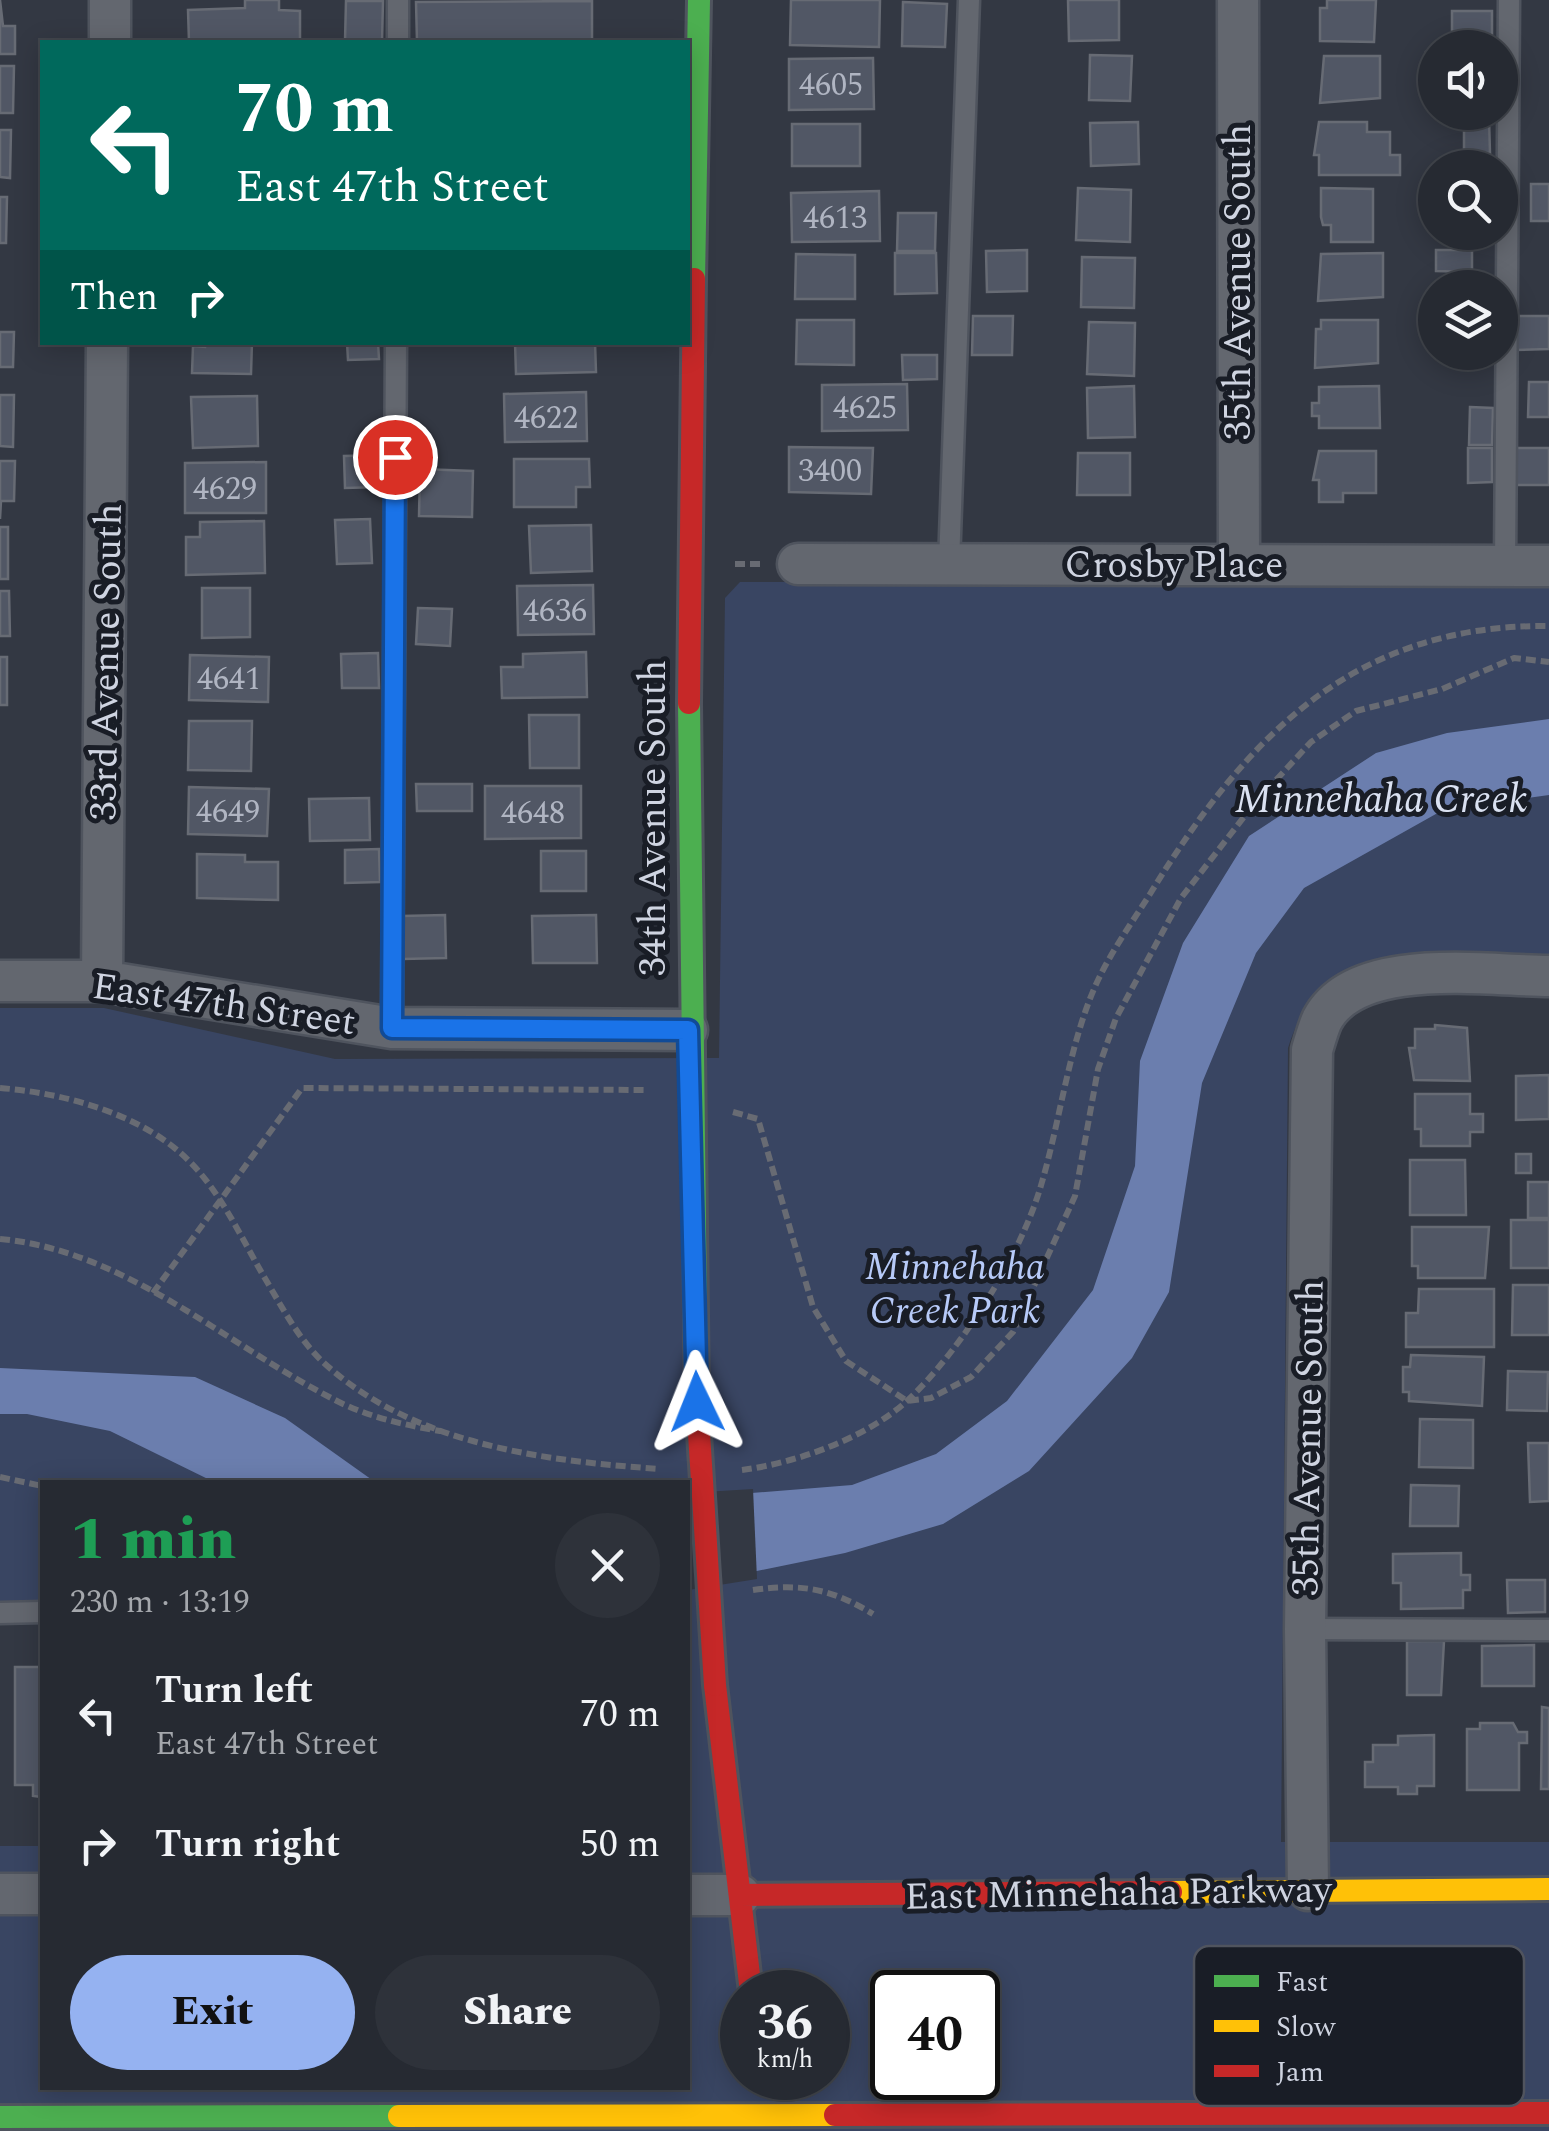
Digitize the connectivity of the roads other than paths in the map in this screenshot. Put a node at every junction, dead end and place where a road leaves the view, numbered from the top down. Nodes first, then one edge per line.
1 (110, 0) edge
2 (398, 0) edge
3 (698, 0) edge
4 (969, 0) edge
5 (1238, 0) edge
6 (1509, 0) edge
7 (110, 40) edge
8 (398, 40) edge
9 (107, 345) edge
10 (396, 345) edge
11 (798, 564) road end
12 (949, 564) junction
13 (1239, 565) junction
14 (1506, 566) junction
15 (1549, 566) edge
16 (1549, 976) edge
17 (0, 981) edge
18 (102, 981) junction
19 (392, 1028) junction
20 (688, 1030) junction
21 (40, 1612) edge
22 (0, 1613) edge
23 (1304, 1630) junction
24 (1549, 1630) edge
25 (1549, 1889) edge
26 (1308, 1890) junction
27 (0, 1894) edge
28 (40, 1894) edge
29 (690, 1895) edge
30 (740, 1895) junction
31 (749, 1970) edge
32 (1549, 2113) edge
33 (0, 2117) edge
34 (1303, 2123) edge
35 (143, 2124) edge
36 (758, 2124) edge

1 - 7 street
2 - 8 lane
3 - 20 street, 34th Avenue South
4 - 12 lane
5 - 13 street, 35th Avenue South
6 - 14 lane
9 - 18 street, 33rd Avenue South
10 - 19 lane
11 - 12 street, Crosby Place
12 - 13 street, Crosby Place
13 - 14 street, Crosby Place
14 - 15 street, Crosby Place
16 - 23 street, 35th Avenue South
17 - 18 street, East 47th Street
18 - 19 street, East 47th Street
19 - 20 street, East 47th Street
20 - 30 street, 34th Avenue South, bridge
21 - 22 lane
23 - 24 lane
23 - 26 street, 35th Avenue South
25 - 26 street, East Minnehaha Parkway
26 - 30 street, East Minnehaha Parkway
27 - 28 street
29 - 30 street, East Minnehaha Parkway
30 - 31 street, 34th Avenue South
32 - 34 street
33 - 35 street
34 - 36 street
35 - 36 street

